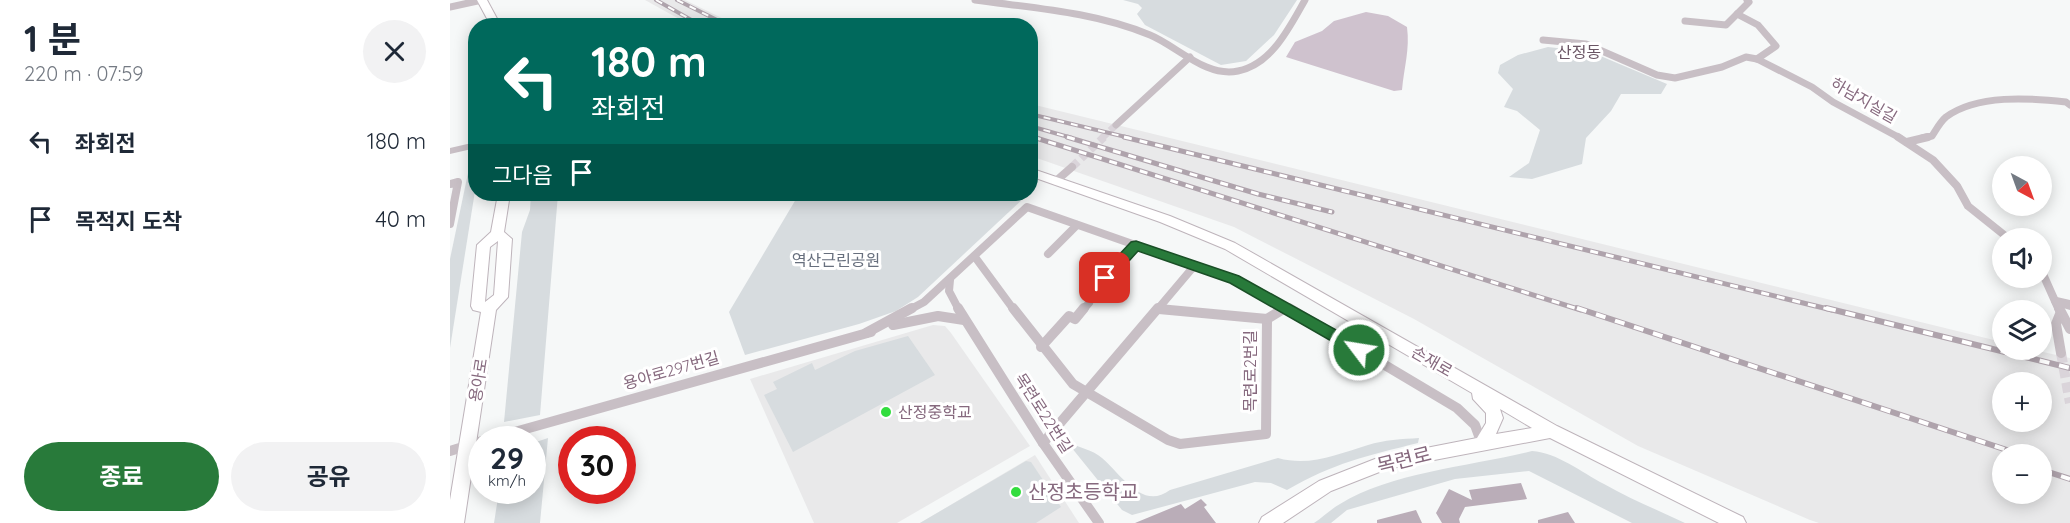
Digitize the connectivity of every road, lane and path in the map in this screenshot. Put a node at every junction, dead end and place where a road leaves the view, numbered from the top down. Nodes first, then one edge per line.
1 (482, 0) edge
2 (975, 0) edge
3 (1305, 0) edge
4 (1747, 0) edge
5 (450, 7) edge
6 (1737, 14) junction
7 (492, 18) edge
8 (1685, 21) dead end
9 (1543, 40) dead end
10 (1190, 57) junction
11 (1757, 59) junction
12 (2070, 105) edge
13 (1116, 125) tunnel mouth
14 (1907, 142) junction
15 (468, 146) edge
16 (450, 151) edge
17 (1072, 167) tunnel mouth
18 (1038, 175) edge
19 (1056, 181) junction
20 (450, 184) edge
21 (503, 201) edge
22 (450, 224) edge
23 (1077, 225) junction
24 (1996, 228) edge
25 (497, 234) junction
26 (1136, 245) junction
27 (1048, 254) dead end
28 (975, 257) junction
29 (1195, 265) junction
30 (1105, 278) dead end
31 (950, 280) junction
32 (2051, 288) edge
33 (954, 299) junction
34 (926, 300) junction
35 (1089, 303) dead end
36 (1287, 307) junction
37 (2062, 307) edge
38 (489, 308) junction
39 (1160, 309) junction
40 (935, 317) junction
41 (1267, 319) junction
42 (964, 320) junction
43 (2070, 328) edge
44 (866, 333) junction
45 (1041, 347) junction
46 (2061, 353) tunnel mouth
47 (1457, 376) junction
48 (1088, 392) junction
49 (477, 426) edge
50 (536, 426) edge
51 (1551, 431) junction
52 (1043, 443) junction
53 (1482, 444) junction
54 (468, 445) edge
55 (450, 451) edge
56 (468, 471) edge
57 (455, 523) edge
58 (1100, 523) edge
59 (1268, 523) edge
60 (1737, 523) edge

1 - 5 street
1 - 7 main road
2 - 10 street
3 - 10 street
4 - 6 street
6 - 8 street
6 - 11 street
9 - 11 street
10 - 13 street
11 - 14 street, 하남지실길
12 - 14 street
14 - 24 street, 하남지실길
15 - 16 street
17 - 19 street
18 - 19 main road, 손재로
19 - 47 main road, 손재로
20 - 22 street
21 - 25 main road, 용아로
23 - 26 street
23 - 27 street
23 - 28 street
25 - 38 main road, 용아로
25 - 38 main road, 용아로
26 - 29 street
26 - 30 street
28 - 31 street
28 - 45 street
29 - 36 street
29 - 39 street
31 - 33 street, 목련로22번길
31 - 34 street
32 - 37 street
33 - 34 street
33 - 40 street
33 - 42 street, 목련로22번길
34 - 40 street
34 - 44 street
35 - 45 street
36 - 41 street, 목련로2번길
36 - 53 street
37 - 43 street
37 - 46 street
38 - 49 main road, 용아로
39 - 41 street
39 - 48 street
40 - 42 street
40 - 44 street
41 - 48 street, 목련로2번길
42 - 52 street, 목련로22번길
44 - 50 street, 용아로297번길
45 - 48 street
47 - 51 main road, 손재로
47 - 53 main road
48 - 52 street
51 - 53 main road, 목련로
51 - 60 main road, 손재로
52 - 58 street, 목련로22번길
53 - 59 main road, 목련로
54 - 55 street
56 - 57 main road, 용아로

